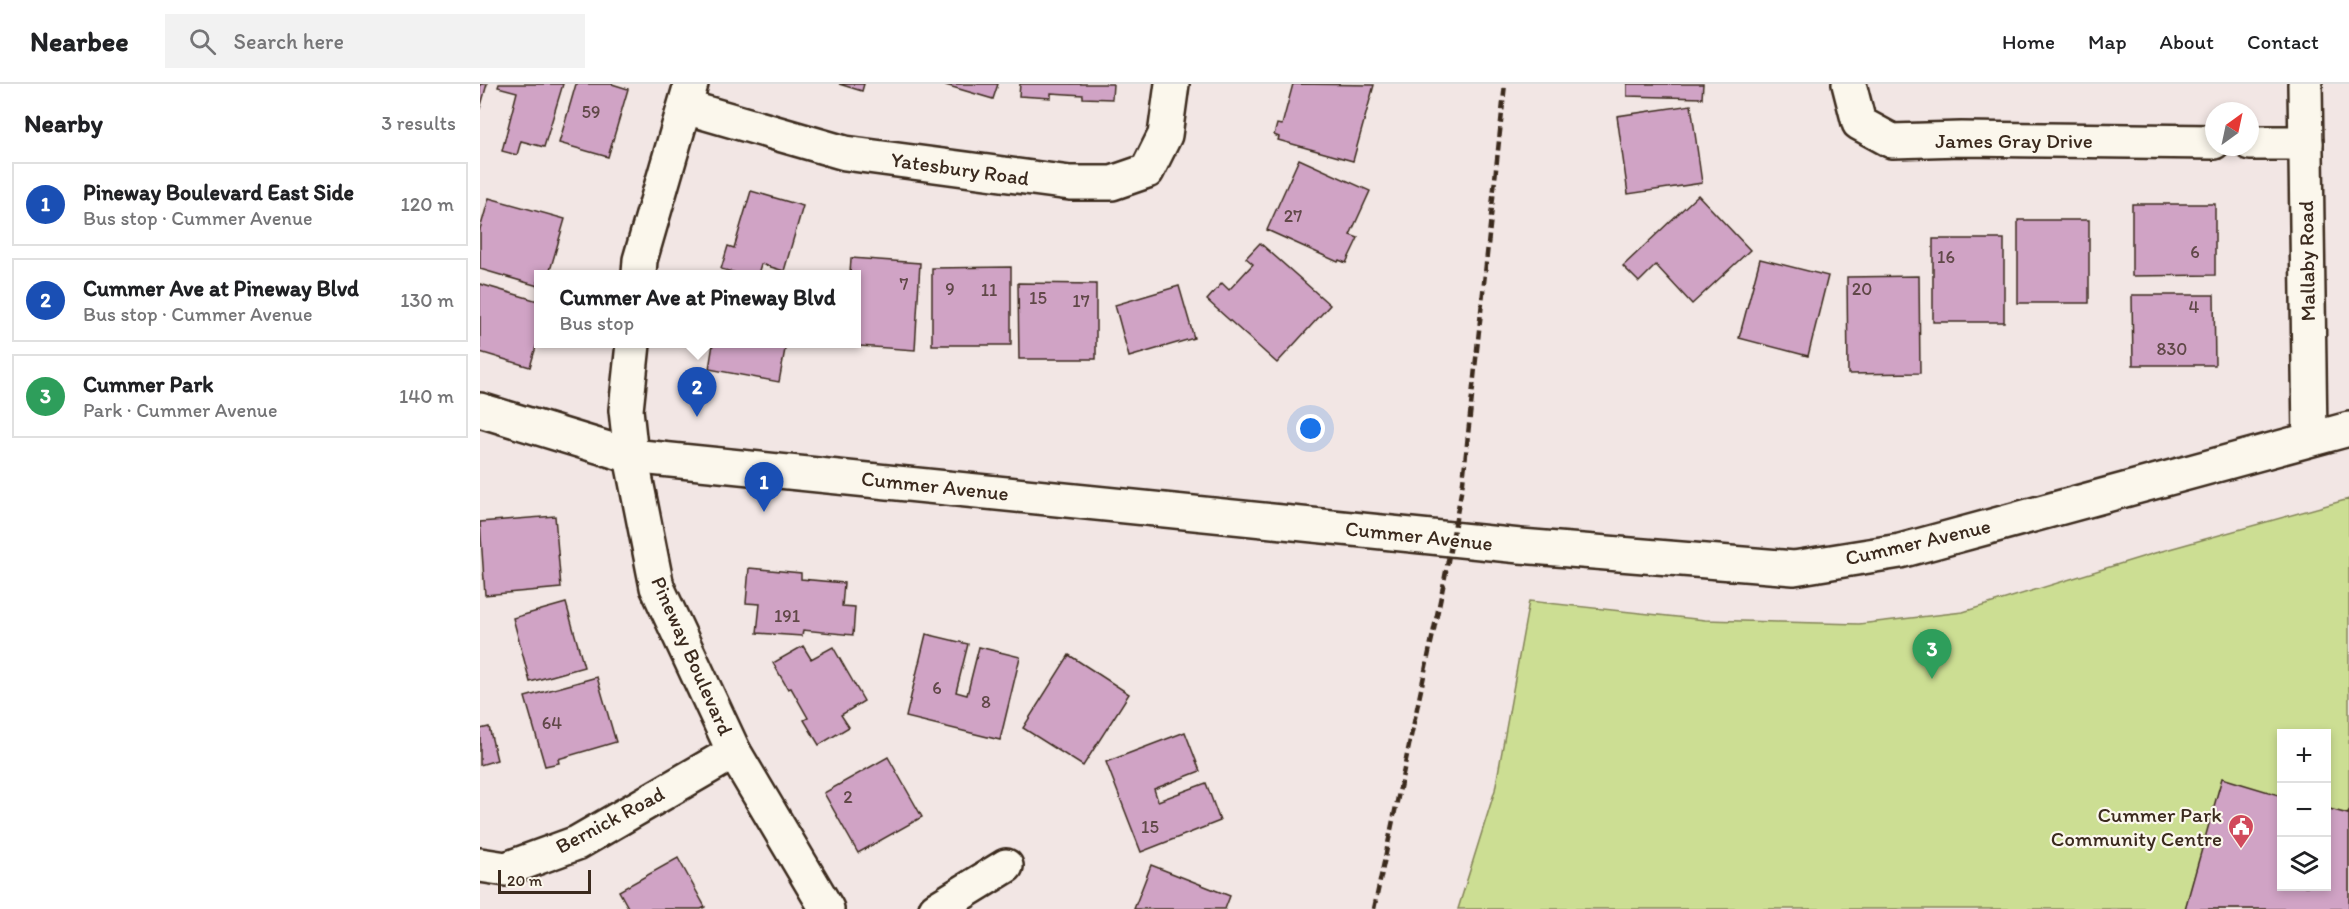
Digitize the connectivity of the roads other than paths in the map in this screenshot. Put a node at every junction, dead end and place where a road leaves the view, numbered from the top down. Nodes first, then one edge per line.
1 (1172, 84) edge
2 (1849, 84) edge
3 (2305, 84) edge
4 (688, 96) edge
5 (2205, 142) edge
6 (2259, 143) edge
7 (2306, 143) junction
8 (639, 270) edge
9 (633, 348) edge
10 (480, 410) edge
11 (2349, 429) edge
12 (2310, 438) junction
13 (631, 456) junction
14 (734, 752) junction
15 (480, 865) edge
16 (1006, 866) dead end
17 (827, 909) edge
18 (936, 909) edge

1 - 4 street, Yatesbury Road
2 - 5 street, James Gray Drive
3 - 7 street, Mallaby Road
4 - 8 street
6 - 7 street
7 - 12 street, Mallaby Road
9 - 13 street, Pineway Boulevard
10 - 13 street, Cummer Avenue
11 - 12 street, Cummer Avenue
12 - 13 street, Cummer Avenue
13 - 14 street, Pineway Boulevard
14 - 15 street, Bernick Road
14 - 17 street, Pineway Boulevard
16 - 18 street

